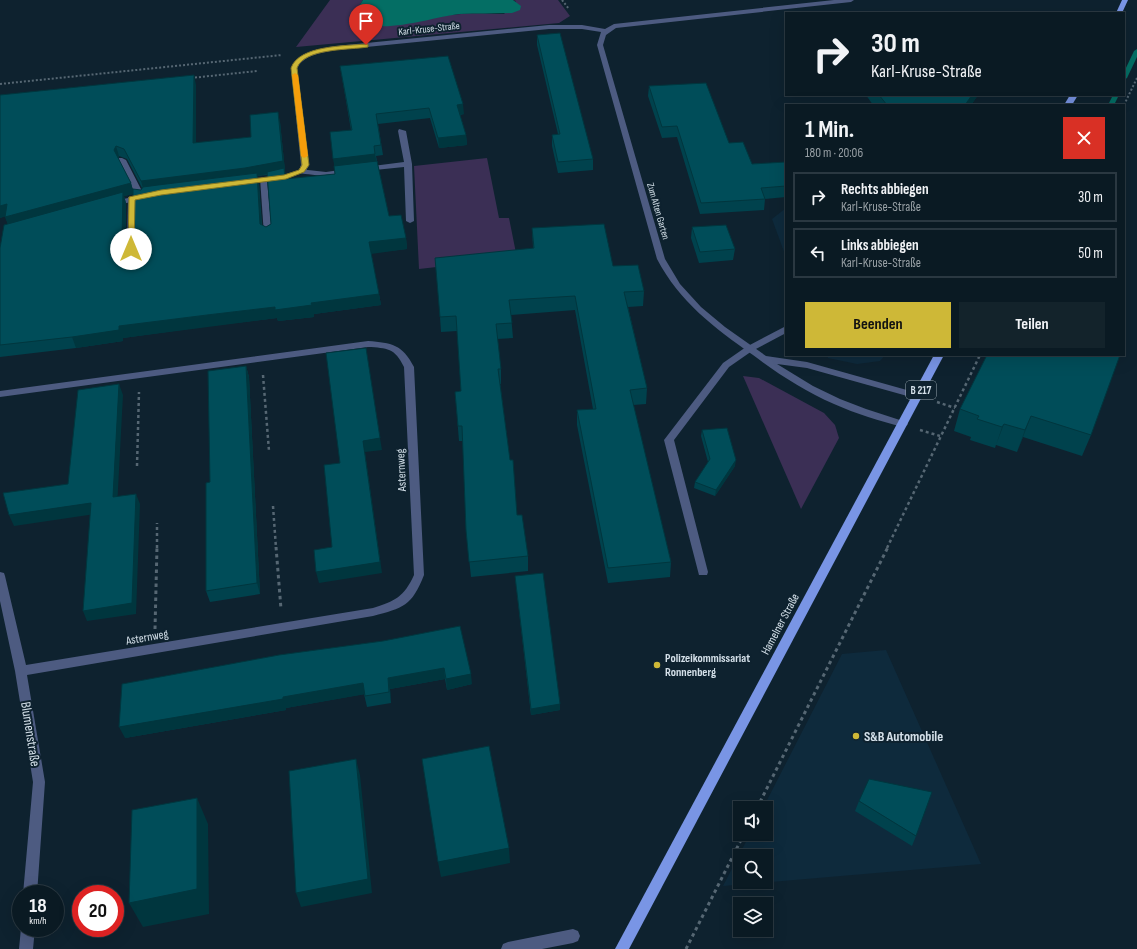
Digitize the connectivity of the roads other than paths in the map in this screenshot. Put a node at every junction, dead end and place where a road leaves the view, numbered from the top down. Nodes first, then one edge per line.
1 (851, 0) edge
2 (1125, 0) edge
3 (1119, 12) edge
4 (604, 31) junction
5 (402, 131) dead end
6 (122, 160) edge
7 (408, 164) junction
8 (302, 171) junction
9 (262, 180) junction
10 (239, 183) edge
11 (154, 194) edge
12 (141, 197) junction
13 (131, 199) junction
14 (102, 207) edge
15 (410, 221) dead end
16 (268, 235) edge
17 (131, 249) edge
18 (785, 330) edge
19 (749, 349) junction
20 (938, 356) edge
21 (762, 359) junction
22 (0, 394) edge
23 (918, 396) junction
24 (903, 424) junction
25 (703, 572) dead end
26 (0, 576) edge
27 (4, 616) edge
28 (21, 671) junction
29 (31, 885) edge
30 (573, 936) dead end
31 (27, 937) edge
32 (26, 949) edge
33 (508, 949) edge
34 (622, 949) edge

1 - 4 street
2 - 3 main road
4 - 8 street, Karl-Kruse-Straße
4 - 19 street, Zum Alten Garten
5 - 7 street
6 - 12 street
7 - 8 street
7 - 15 street
8 - 9 street
9 - 10 street
9 - 16 street
11 - 12 street
12 - 13 street
13 - 14 street
13 - 17 street
18 - 19 street
19 - 21 street, Zum Alten Garten
19 - 25 street
20 - 23 main road, Hamelner Straße / B 217
21 - 23 street, Zum Alten Garten
21 - 24 street, Zum Alten Garten
22 - 28 street, Asternweg
23 - 24 main road, Hamelner Straße / B 217
24 - 34 main road, Hamelner Straße / B 217
26 - 27 street, Blumenstraße
27 - 28 street, Blumenstraße
28 - 29 street, Blumenstraße
30 - 33 street
31 - 32 street

